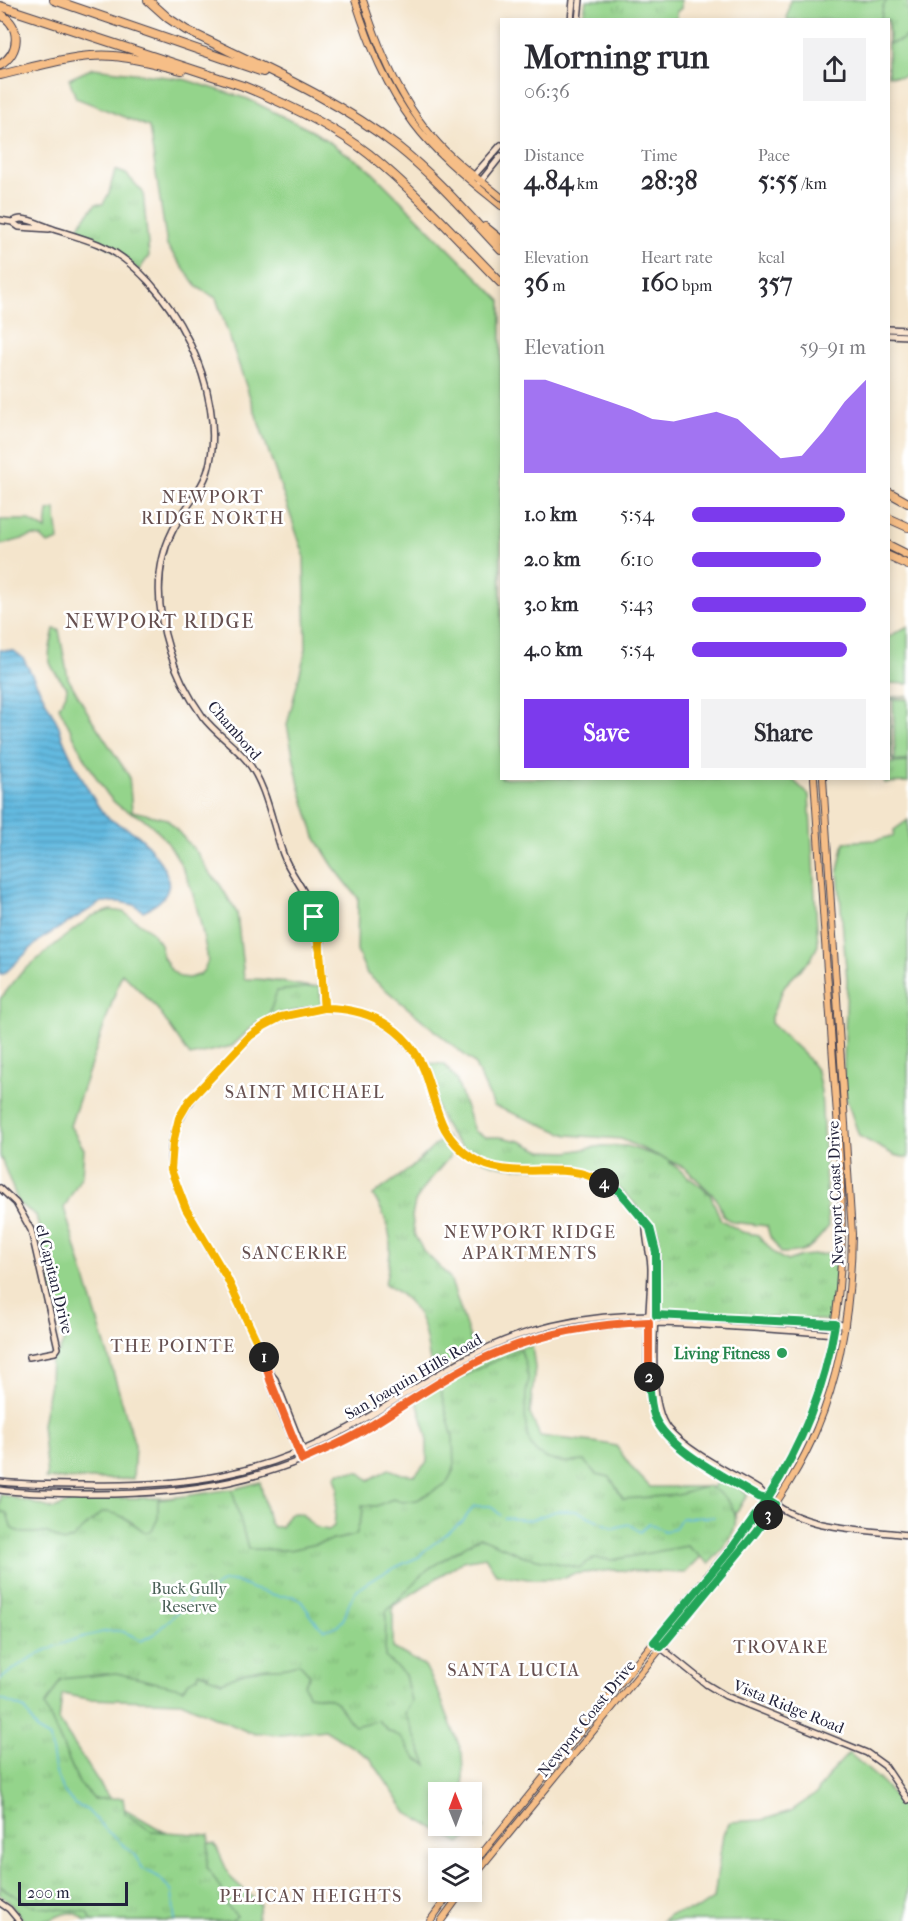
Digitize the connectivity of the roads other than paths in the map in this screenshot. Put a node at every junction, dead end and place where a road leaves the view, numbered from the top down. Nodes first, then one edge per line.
1 (54, 0) edge
2 (148, 0) edge
3 (355, 0) edge
4 (363, 0) edge
5 (573, 0) edge
6 (580, 0) edge
7 (0, 6) edge
8 (0, 14) edge
9 (571, 18) edge
10 (578, 18) edge
11 (0, 65) edge
12 (0, 75) edge
13 (233, 82) junction
14 (292, 83) junction
15 (500, 146) edge
16 (500, 157) edge
17 (472, 178) junction
18 (479, 183) junction
19 (500, 197) edge
20 (452, 199) junction
21 (500, 205) edge
22 (0, 220) edge
23 (32, 221) junction
24 (13, 223) junction
25 (31, 228) junction
26 (51, 228) junction
27 (500, 239) edge
28 (500, 249) edge
29 (500, 282) edge
30 (890, 329) edge
31 (908, 330) edge
32 (890, 335) edge
33 (908, 336) edge
34 (890, 493) edge
35 (908, 503) edge
36 (890, 520) edge
37 (908, 527) edge
38 (890, 546) edge
39 (908, 555) edge
40 (890, 557) edge
41 (908, 565) edge
42 (814, 780) edge
43 (823, 780) edge
44 (324, 1008) junction
45 (0, 1188) edge
46 (653, 1315) junction
47 (652, 1322) junction
48 (835, 1324) junction
49 (845, 1325) junction
50 (834, 1334) junction
51 (843, 1335) junction
52 (29, 1357) dead end
53 (301, 1452) junction
54 (304, 1459) junction
55 (0, 1482) edge
56 (0, 1490) edge
57 (767, 1499) junction
58 (775, 1504) junction
59 (908, 1535) edge
60 (654, 1642) junction
61 (661, 1647) junction
62 (908, 1800) edge
63 (482, 1853) edge
64 (482, 1867) edge
65 (444, 1902) edge
66 (455, 1902) edge
67 (0, 1903) edge
68 (19, 1921) edge
69 (430, 1921) edge
70 (441, 1921) edge

1 - 14 highway
2 - 14 highway
3 - 17 main road
4 - 17 main road
5 - 9 street
6 - 10 street
7 - 13 highway
8 - 11 highway
12 - 13 highway
13 - 29 highway
14 - 20 highway
15 - 17 street
16 - 18 street
17 - 18 main road
18 - 19 main road
18 - 21 main road
20 - 27 highway
20 - 28 highway
22 - 24 street, Chambord
23 - 24 street, Chambord
23 - 25 street
23 - 26 street, Chambord
24 - 25 street, Chambord
25 - 26 street, Chambord
26 - 44 street, Chambord
30 - 31 street
32 - 33 street
34 - 35 highway
36 - 37 highway
38 - 39 highway
40 - 41 highway
42 - 48 main road, Newport Coast Drive
43 - 49 main road, Newport Coast Drive
44 - 46 street
44 - 53 street
45 - 52 street, el Capitan Drive
46 - 47 street
46 - 48 street, San Joaquin Hills Road
46 - 53 street, San Joaquin Hills Road
47 - 50 street, San Joaquin Hills Road
47 - 54 street, San Joaquin Hills Road
47 - 57 street
48 - 49 street, San Joaquin Hills Road
48 - 50 main road, Newport Coast Drive
49 - 51 main road, Newport Coast Drive
50 - 51 street, San Joaquin Hills Road
50 - 57 main road, Newport Coast Drive
51 - 58 main road, Newport Coast Drive
53 - 54 street
53 - 55 street, San Joaquin Hills Road
54 - 56 street, San Joaquin Hills Road
57 - 58 street
57 - 60 main road, Newport Coast Drive
58 - 59 street
58 - 61 main road, Newport Coast Drive
60 - 61 street, Vista Ridge Road
60 - 63 main road, Newport Coast Drive
61 - 62 street, Vista Ridge Road
61 - 64 main road, Newport Coast Drive
65 - 69 main road
66 - 70 main road
67 - 68 street

